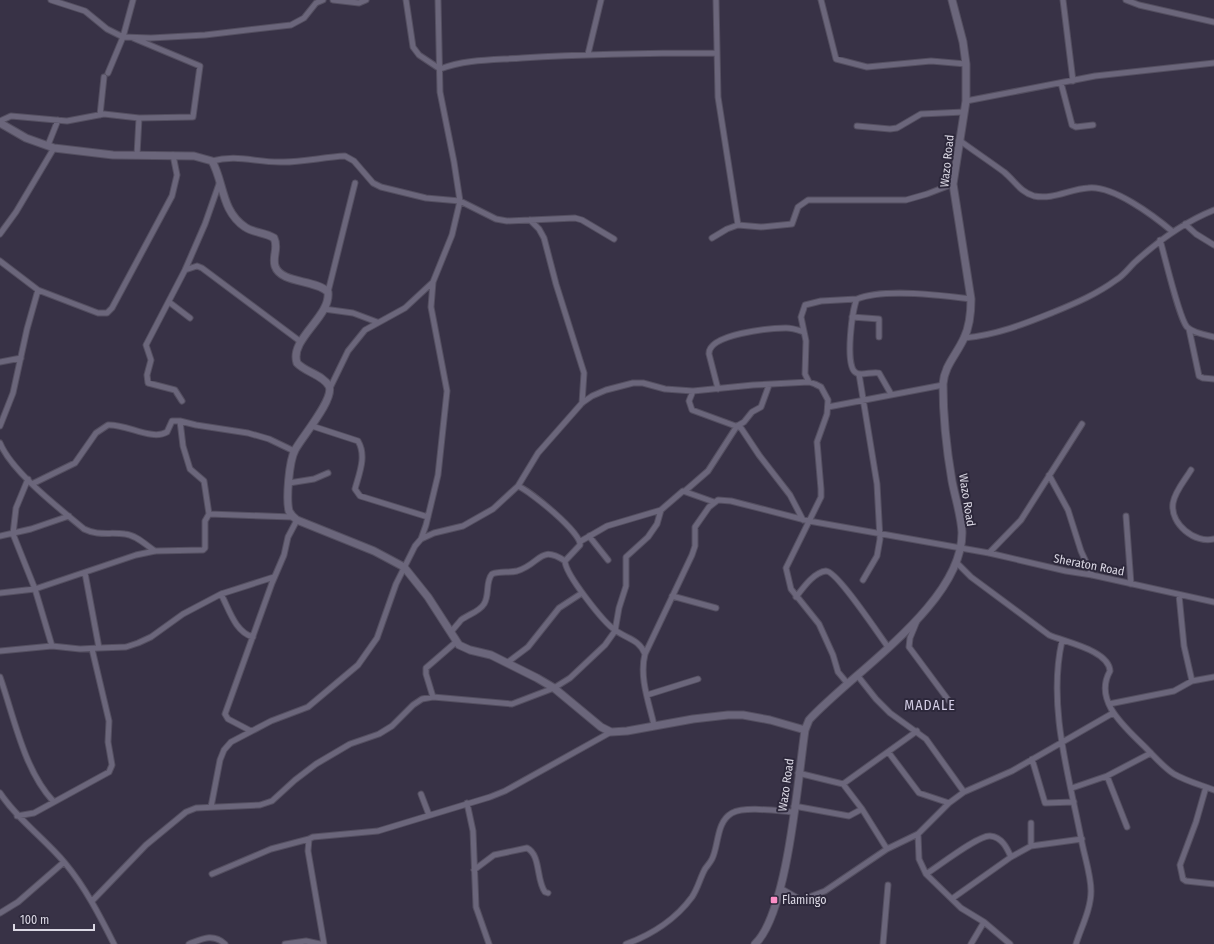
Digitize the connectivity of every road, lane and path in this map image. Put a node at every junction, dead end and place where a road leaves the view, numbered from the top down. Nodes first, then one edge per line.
1 (51, 0) edge
2 (133, 0) edge
3 (323, 0) edge
4 (333, 0) edge
5 (366, 0) edge
6 (406, 0) edge
7 (438, 0) edge
8 (601, 0) edge
9 (716, 0) edge
10 (821, 0) edge
11 (952, 0) edge
12 (1063, 0) edge
13 (1126, 0) edge
14 (1214, 22) edge
15 (123, 36) junction
16 (133, 38) junction
17 (717, 53) junction
18 (588, 54) junction
19 (1214, 63) edge
20 (966, 64) junction
21 (440, 69) junction
22 (1073, 81) junction
23 (1061, 83) junction
24 (966, 101) junction
25 (964, 112) junction
26 (100, 115) junction
27 (139, 118) junction
28 (58, 120) junction
29 (0, 122) edge
30 (1093, 125) dead end
31 (857, 126) dead end
32 (959, 140) junction
33 (51, 147) junction
34 (137, 155) junction
35 (173, 155) junction
36 (212, 161) junction
37 (355, 183) dead end
38 (219, 184) junction
39 (953, 184) junction
40 (460, 201) junction
41 (1214, 210) edge
42 (530, 220) junction
43 (1185, 224) junction
44 (738, 225) junction
45 (1173, 232) junction
46 (0, 234) edge
47 (712, 238) dead end
48 (614, 239) dead end
49 (1160, 240) junction
50 (1214, 244) edge
51 (0, 261) edge
52 (185, 270) junction
53 (433, 282) junction
54 (38, 290) junction
55 (328, 292) junction
56 (857, 299) junction
57 (971, 300) junction
58 (169, 302) junction
59 (324, 309) junction
60 (852, 317) junction
61 (190, 318) dead end
62 (377, 322) junction
63 (1189, 329) junction
64 (804, 332) junction
65 (879, 337) dead end
66 (1214, 337) edge
67 (964, 338) junction
68 (301, 342) junction
69 (21, 358) junction
70 (0, 362) edge
71 (805, 374) junction
72 (859, 374) junction
73 (1214, 379) edge
74 (809, 382) junction
75 (800, 383) junction
76 (770, 385) junction
77 (943, 385) junction
78 (330, 388) junction
79 (718, 389) junction
80 (693, 391) junction
81 (891, 394) junction
82 (862, 400) junction
83 (182, 401) dead end
84 (582, 403) junction
85 (828, 407) junction
86 (180, 421) junction
87 (1082, 424) dead end
88 (0, 426) edge
89 (312, 426) junction
90 (739, 427) junction
91 (0, 443) edge
92 (294, 451) junction
93 (1191, 470) dead end
94 (328, 473) dead end
95 (1049, 475) junction
96 (28, 479) junction
97 (289, 483) junction
98 (32, 484) junction
99 (518, 486) junction
100 (685, 491) junction
101 (714, 502) junction
102 (661, 510) junction
103 (209, 514) junction
104 (69, 516) junction
105 (1126, 516) dead end
106 (428, 517) junction
107 (294, 518) junction
108 (803, 520) junction
109 (809, 521) junction
110 (880, 533) junction
111 (13, 534) junction
112 (0, 536) edge
113 (589, 536) junction
114 (420, 539) junction
115 (1214, 539) edge
116 (581, 541) junction
117 (960, 548) junction
118 (155, 551) junction
119 (989, 553) junction
120 (608, 560) dead end
121 (565, 561) junction
122 (956, 562) junction
123 (404, 567) junction
124 (85, 573) junction
125 (1092, 575) junction
126 (274, 577) junction
127 (863, 580) dead end
128 (1131, 584) junction
129 (35, 589) junction
130 (0, 592) edge
131 (582, 593) junction
132 (221, 594) junction
133 (1179, 595) junction
134 (672, 596) junction
135 (796, 597) junction
136 (1214, 602) edge
137 (716, 608) dead end
138 (917, 622) junction
139 (615, 630) junction
140 (451, 632) junction
141 (253, 638) junction
142 (456, 642) junction
143 (1062, 642) junction
144 (52, 646) junction
145 (888, 647) junction
146 (98, 648) junction
147 (92, 649) junction
148 (0, 651) edge
149 (645, 654) junction
150 (508, 662) junction
151 (858, 675) junction
152 (0, 677) edge
153 (1214, 677) edge
154 (698, 679) dead end
155 (1192, 680) junction
156 (848, 684) junction
157 (554, 688) junction
158 (647, 695) junction
159 (434, 697) junction
160 (949, 700) dead end
161 (1109, 704) junction
162 (1113, 713) junction
163 (654, 726) junction
164 (805, 730) junction
165 (251, 731) junction
166 (917, 731) junction
167 (612, 732) junction
168 (1062, 743) junction
169 (889, 753) junction
170 (1151, 753) junction
171 (1032, 759) junction
172 (798, 773) junction
173 (1108, 776) junction
174 (843, 784) junction
175 (1206, 787) junction
176 (1072, 788) junction
177 (1214, 790) edge
178 (964, 792) junction
179 (0, 793) edge
180 (421, 794) dead end
181 (53, 801) junction
182 (1074, 802) junction
183 (949, 803) junction
184 (467, 804) junction
185 (211, 807) junction
186 (793, 809) junction
187 (862, 809) junction
188 (429, 815) junction
189 (17, 816) junction
190 (1031, 823) dead end
191 (1127, 827) dead end
192 (918, 834) junction
193 (309, 839) junction
194 (1082, 839) junction
195 (1031, 846) junction
196 (887, 849) junction
197 (1012, 857) junction
198 (64, 862) junction
199 (474, 870) junction
200 (212, 874) dead end
201 (926, 874) junction
202 (1214, 884) edge
203 (888, 885) dead end
204 (780, 888) junction
205 (548, 893) dead end
206 (953, 898) junction
207 (92, 901) junction
208 (0, 913) edge
209 (984, 922) junction
210 (114, 944) edge
211 (189, 944) edge
212 (225, 944) edge
213 (286, 944) edge
214 (320, 944) edge
215 (324, 944) edge
216 (489, 944) edge
217 (628, 944) edge
218 (755, 944) edge
219 (883, 944) edge
220 (971, 944) edge
221 (1010, 944) edge
222 (1076, 944) edge

1 - 15 street
2 - 15 street
3 - 16 street
4 - 5 street
6 - 21 street
7 - 21 street
8 - 18 street
9 - 17 street
10 - 20 street
11 - 20 street, Wazo Road
12 - 22 street
13 - 14 street
15 - 16 street
15 - 26 street
16 - 27 street
17 - 18 street
17 - 44 street
18 - 21 street
19 - 22 street
20 - 24 street, Wazo Road
21 - 40 street
22 - 23 street
23 - 24 street
23 - 30 street
24 - 25 street, Wazo Road
25 - 31 street
25 - 32 street, Wazo Road
26 - 27 street
26 - 28 street
27 - 34 street
28 - 29 street
28 - 33 street
29 - 33 street
32 - 39 street, Wazo Road
32 - 45 street
33 - 34 street
33 - 46 street
34 - 35 street
35 - 36 street
35 - 54 street
36 - 38 street
36 - 40 street
37 - 55 street
38 - 52 street
38 - 55 street
39 - 44 street
39 - 57 street, Wazo Road
40 - 42 street
40 - 53 street
41 - 43 street
42 - 48 street
42 - 84 street
43 - 45 street
43 - 50 street
44 - 47 street
45 - 49 street
49 - 63 street
49 - 67 street
51 - 54 street
52 - 58 street
52 - 68 street
53 - 62 street
53 - 106 street
54 - 69 street
55 - 59 street
56 - 57 street
56 - 60 street
56 - 64 street
57 - 67 street, Wazo Road
58 - 61 street
58 - 83 street
59 - 62 street
59 - 68 street
60 - 65 street
60 - 72 street
62 - 78 street
63 - 66 street
63 - 73 street
64 - 71 street
64 - 79 street
67 - 77 street, Wazo Road
68 - 78 street
69 - 70 street
69 - 88 street
71 - 74 street
71 - 75 street
72 - 81 street
72 - 82 street
74 - 75 street
74 - 85 street
75 - 76 street
76 - 79 street
76 - 90 street
77 - 81 street
77 - 117 street, Wazo Road
78 - 89 street
79 - 80 street
80 - 84 street
80 - 90 street
81 - 82 street
82 - 85 street
82 - 110 street
84 - 99 street
85 - 109 street
86 - 92 street
86 - 98 street
86 - 103 street
87 - 95 street
89 - 92 street
89 - 106 street
90 - 100 street
90 - 108 street
91 - 96 street
92 - 97 street
93 - 115 street
94 - 97 street
95 - 119 street
95 - 125 street
96 - 98 street
96 - 111 street
97 - 107 street
98 - 104 street
99 - 114 street
99 - 116 street
100 - 101 street
100 - 102 street
101 - 108 street, Sheraton Road
101 - 134 street
102 - 113 street
102 - 139 street
103 - 107 street
103 - 118 street
104 - 111 street
104 - 118 street
105 - 128 street
106 - 114 street
107 - 123 street
107 - 126 street
108 - 109 street, Sheraton Road
109 - 110 street, Sheraton Road
109 - 135 street
110 - 117 street, Sheraton Road
110 - 127 street
111 - 112 street
111 - 129 street
113 - 116 street
113 - 120 street
114 - 123 street
116 - 121 street
117 - 119 street, Sheraton Road
117 - 122 street, Wazo Road
118 - 124 street
119 - 125 street, Sheraton Road
121 - 131 street
121 - 140 street
122 - 138 street, Wazo Road
122 - 143 street
123 - 140 street
123 - 165 street
124 - 129 street
124 - 146 street
125 - 128 street, Sheraton Road
126 - 132 street
126 - 141 street
128 - 133 street, Sheraton Road
129 - 130 street
129 - 144 street
131 - 139 street
131 - 150 street
132 - 141 street
132 - 146 street
133 - 136 street, Sheraton Road
133 - 155 street
134 - 137 street
134 - 149 street
135 - 145 street
135 - 156 street
138 - 145 street, Wazo Road
138 - 160 street
139 - 149 street
139 - 157 street
140 - 142 street
141 - 165 street
142 - 150 street
142 - 159 street
143 - 161 street
143 - 168 street
144 - 147 street
144 - 148 street
145 - 151 street, Wazo Road
146 - 147 street
147 - 181 street
149 - 158 street
150 - 157 street
151 - 156 street, Wazo Road
151 - 166 street
152 - 181 street
153 - 155 street
154 - 158 street
155 - 161 street
156 - 164 street, Wazo Road
157 - 159 street
157 - 167 street
158 - 163 street
159 - 185 street
161 - 162 street
162 - 168 street
162 - 170 street
163 - 164 street
163 - 167 street
164 - 172 street, Wazo Road
165 - 185 street
166 - 169 street
166 - 178 street
167 - 184 street
168 - 171 street
168 - 176 street
169 - 174 street
169 - 183 street
170 - 173 street
170 - 175 street
171 - 178 street
171 - 182 street
172 - 174 street
172 - 186 street, Wazo Road
173 - 176 street
173 - 191 street
174 - 187 street
175 - 177 street
175 - 202 street
176 - 182 street
178 - 183 street
179 - 189 street
180 - 188 street
181 - 189 street
182 - 194 street
183 - 192 street
184 - 188 street
184 - 199 street
185 - 207 street
186 - 187 street
186 - 204 street, Wazo Road
186 - 217 street
187 - 196 street
188 - 193 street
189 - 198 street
190 - 195 street
192 - 196 street
192 - 201 street
193 - 200 street
193 - 215 street
194 - 195 street
194 - 222 street
195 - 197 street
196 - 204 street
197 - 201 street
197 - 206 street
198 - 207 street
198 - 208 street
199 - 205 street
199 - 216 street
201 - 206 street
203 - 219 street
204 - 218 street, Wazo Road
206 - 209 street
207 - 210 street
209 - 220 street
209 - 221 street
211 - 212 street
213 - 214 street

